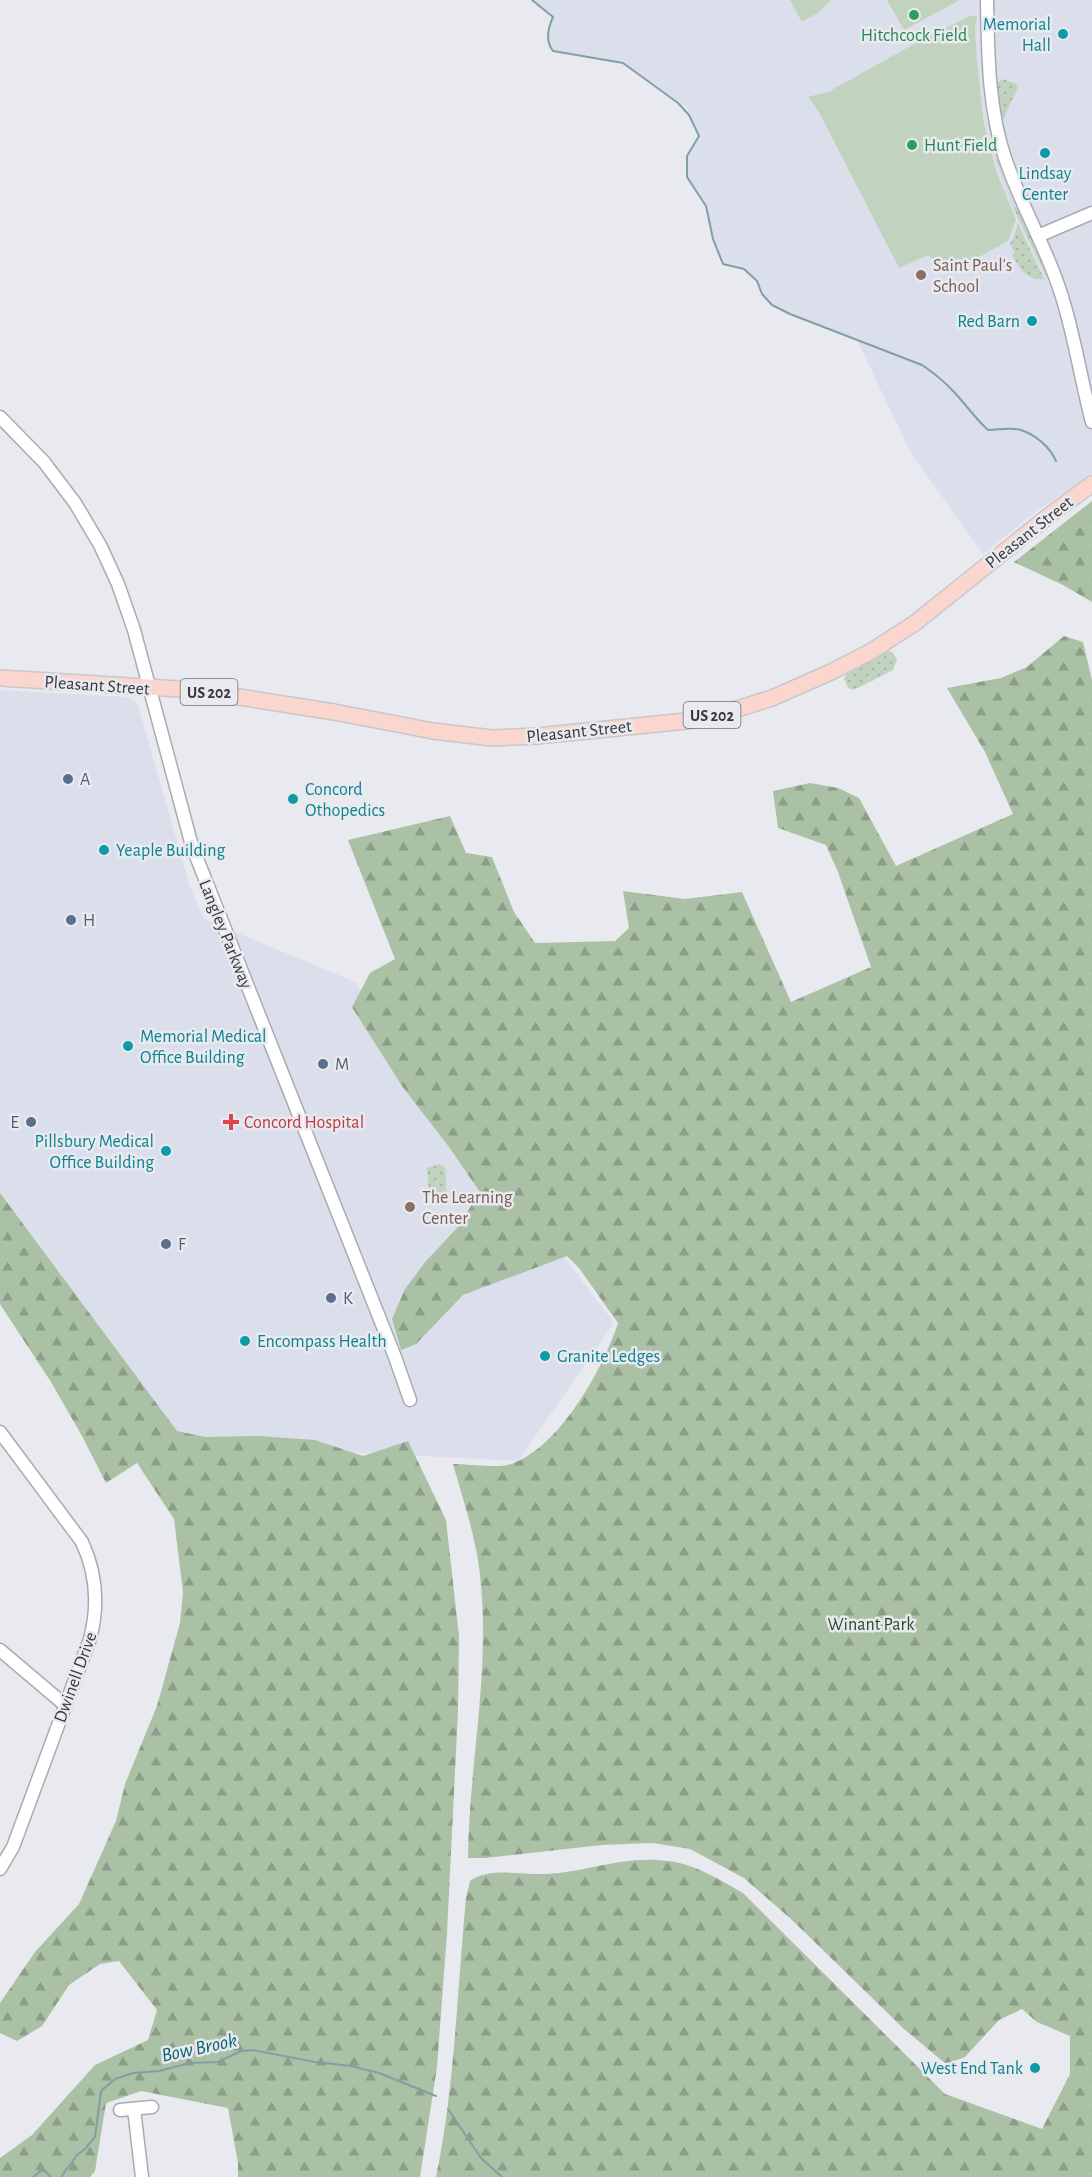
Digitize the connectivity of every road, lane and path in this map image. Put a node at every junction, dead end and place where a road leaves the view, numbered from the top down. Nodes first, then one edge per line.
1 (987, 0) edge
2 (1092, 213) edge
3 (1038, 236) junction
4 (0, 417) edge
5 (1092, 422) edge
6 (1092, 484) edge
7 (0, 678) edge
8 (151, 689) junction
9 (410, 1400) dead end
10 (0, 1432) edge
11 (0, 1650) edge
12 (65, 1706) junction
13 (0, 1869) edge
14 (152, 2107) dead end
15 (134, 2109) junction
16 (120, 2110) dead end
17 (142, 2177) edge

1 - 3 street
2 - 3 street
3 - 5 street
4 - 8 street, Langley Parkway
6 - 8 main road, Pleasant Street / US 202
7 - 8 main road, Pleasant Street / US 202
8 - 9 street, Langley Parkway
10 - 12 street, Dwinell Drive
11 - 12 street
12 - 13 street, Dwinell Drive
14 - 15 street
15 - 16 street
15 - 17 street

